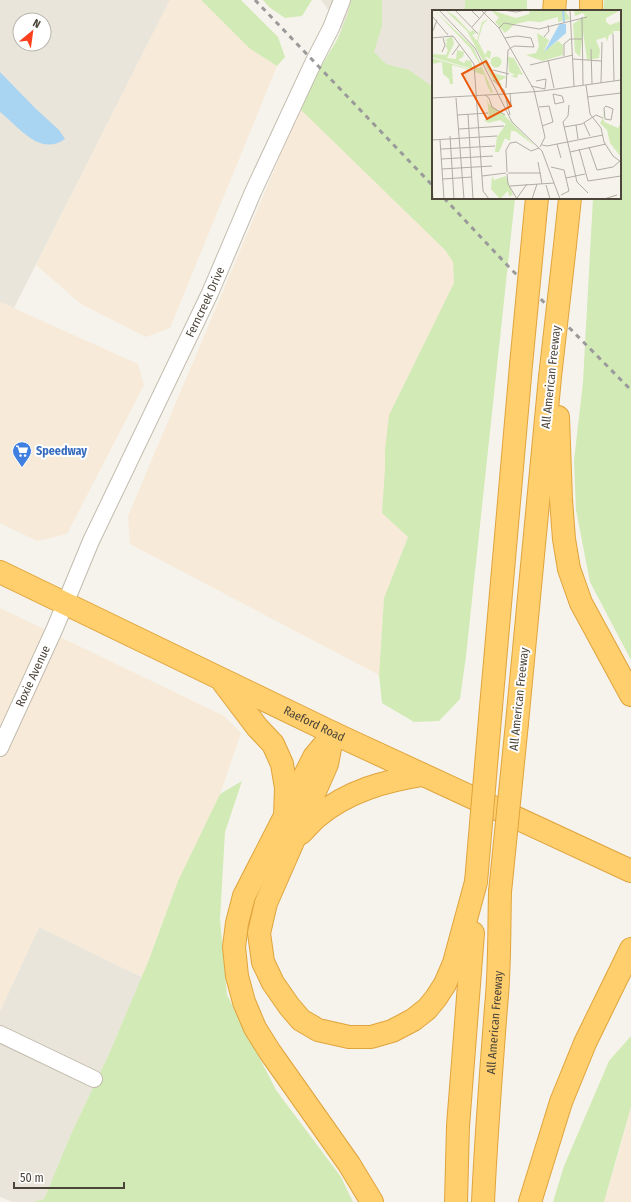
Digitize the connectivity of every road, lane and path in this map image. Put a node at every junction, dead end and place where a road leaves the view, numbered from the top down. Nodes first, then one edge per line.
1 (342, 0) edge
2 (555, 0) edge
3 (592, 0) edge
4 (554, 10) edge
5 (591, 10) edge
6 (570, 199) edge
7 (536, 208) edge
8 (553, 400) junction
9 (0, 572) edge
10 (65, 604) junction
11 (220, 678) junction
12 (631, 695) edge
13 (333, 733) junction
14 (0, 748) edge
15 (422, 775) junction
16 (285, 816) junction
17 (293, 841) junction
18 (631, 871) edge
19 (476, 882) junction
20 (631, 949) edge
21 (0, 1034) edge
22 (94, 1079) dead end
23 (372, 1202) edge
24 (456, 1202) edge
25 (483, 1202) edge
26 (530, 1202) edge

1 - 10 street, Ferncreek Drive
2 - 4 highway
3 - 5 highway
6 - 8 highway, All American Freeway, bridge
7 - 19 highway, bridge
8 - 12 highway
8 - 25 highway, All American Freeway, bridge
9 - 10 highway, Raeford Road
10 - 11 highway, Raeford Road
10 - 14 street, Roxie Avenue
11 - 13 highway, Raeford Road
11 - 16 highway
13 - 15 highway, Raeford Road
13 - 16 highway
13 - 17 highway
15 - 17 highway
15 - 18 highway, Raeford Road
16 - 23 highway
17 - 19 highway
19 - 24 highway
20 - 26 highway
21 - 22 street

